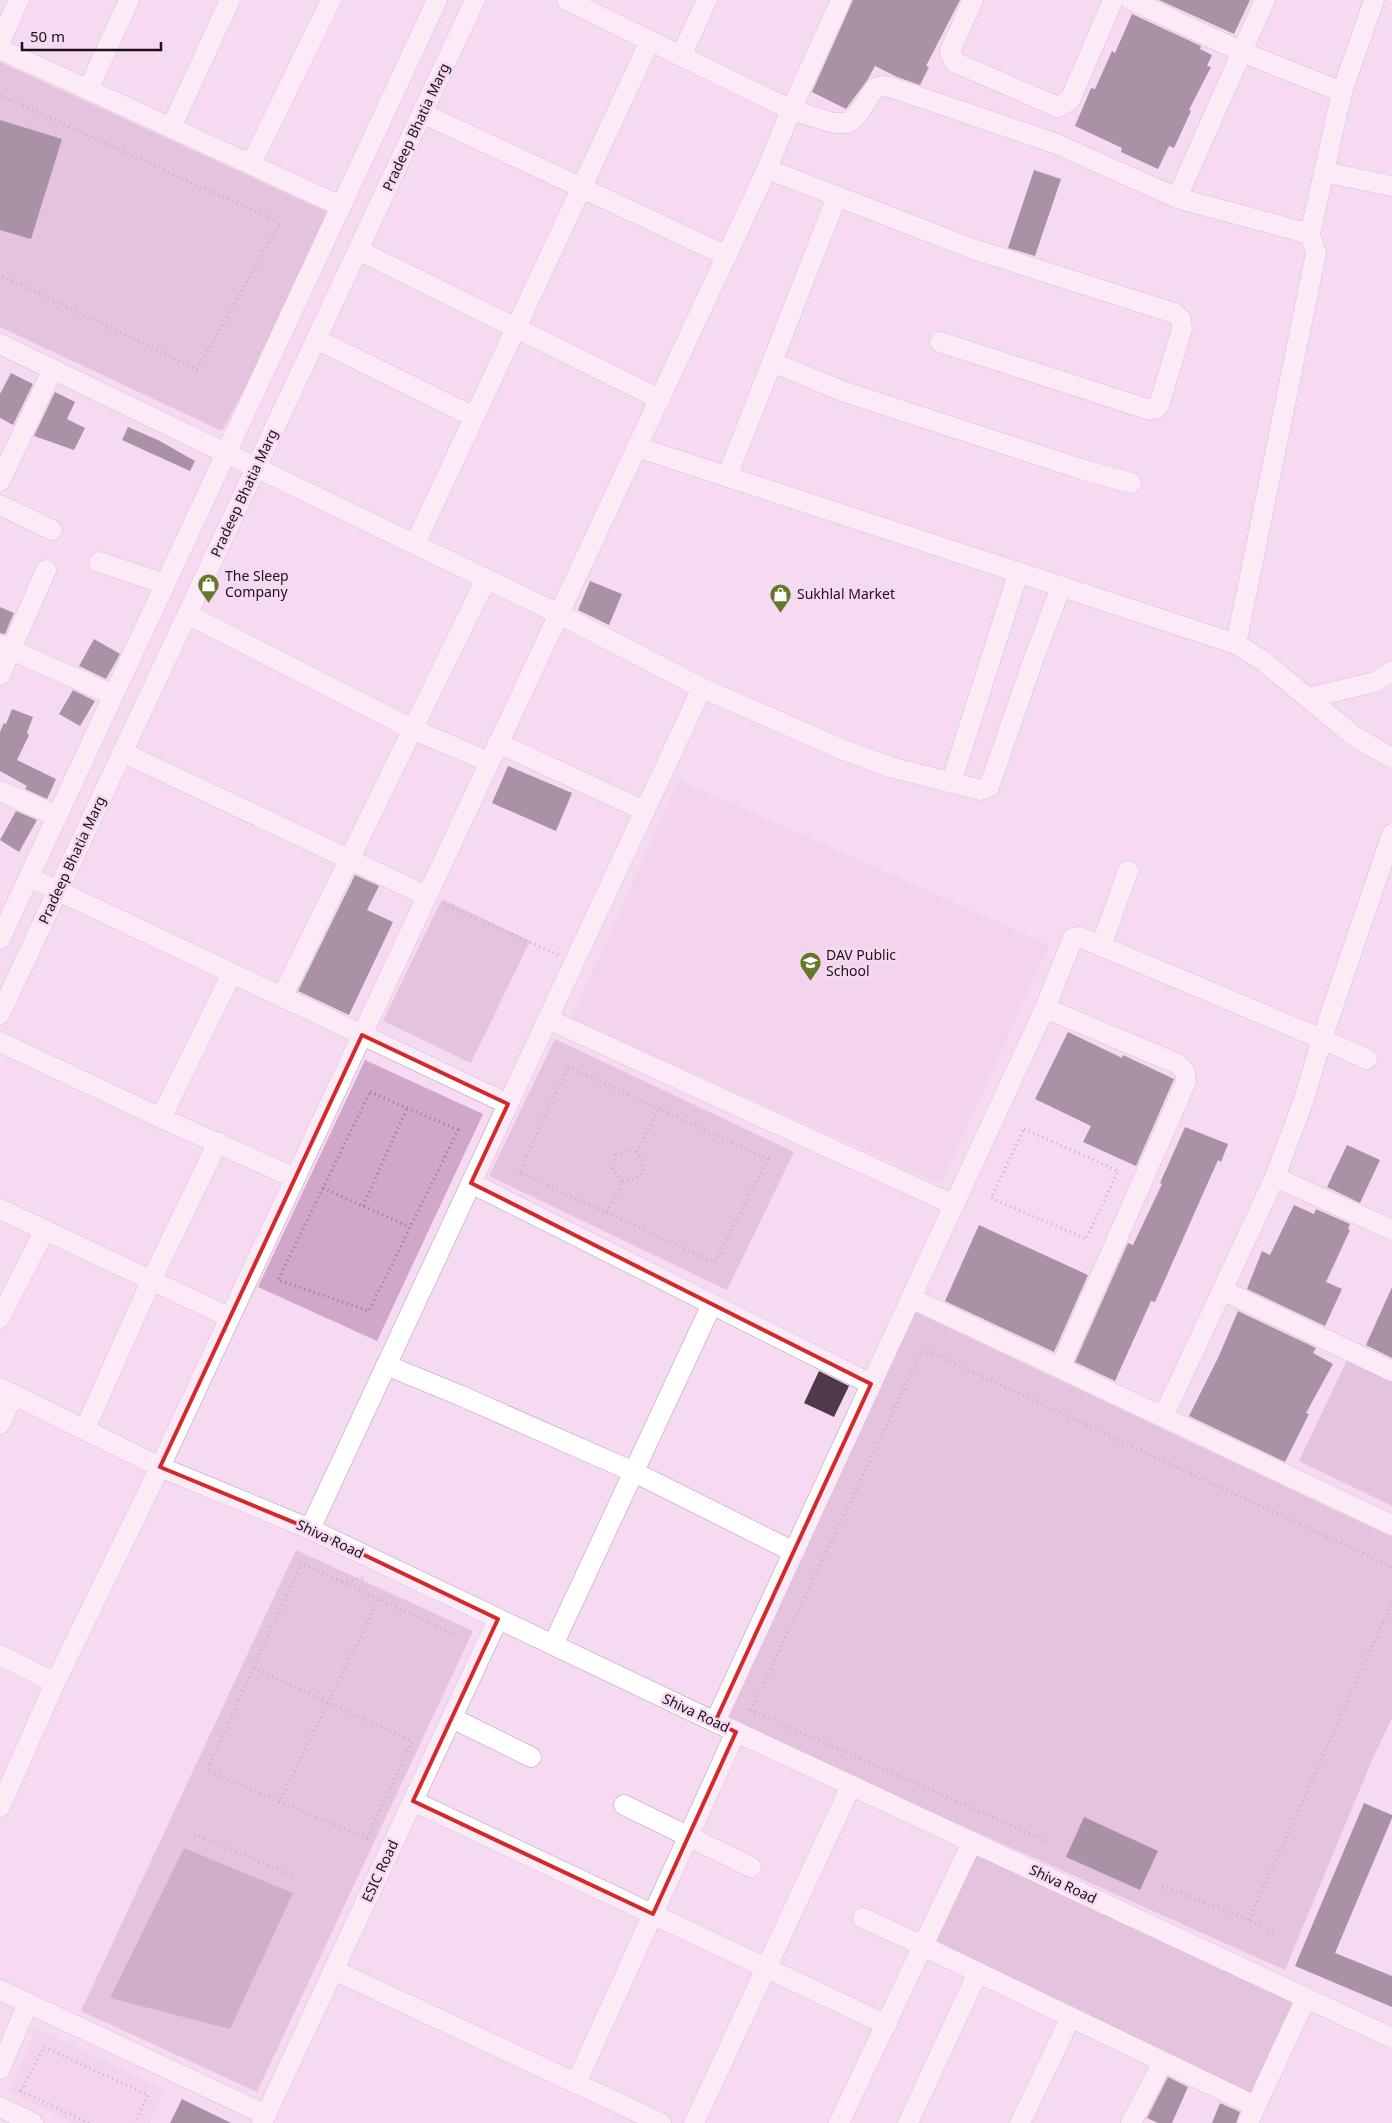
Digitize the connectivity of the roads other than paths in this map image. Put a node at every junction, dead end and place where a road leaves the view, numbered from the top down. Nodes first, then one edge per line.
1 (19, 0) edge
2 (129, 0) edge
3 (230, 0) edge
4 (331, 0) edge
5 (437, 0) edge
6 (475, 0) edge
7 (567, 0) edge
8 (707, 0) edge
9 (841, 0) edge
10 (974, 0) edge
11 (1113, 0) edge
12 (1131, 0) edge
13 (1264, 0) edge
14 (1374, 0) edge
15 (650, 41) junction
16 (0, 42) edge
17 (0, 49) edge
18 (1242, 52) junction
19 (681, 56) junction
20 (88, 90) junction
21 (1342, 92) junction
22 (791, 110) junction
23 (422, 113) junction
24 (171, 128) junction
25 (251, 164) junction
26 (767, 169) junction
27 (1324, 172) junction
28 (1392, 186) edge
29 (581, 188) junction
30 (837, 196) junction
31 (1177, 198) junction
32 (341, 206) junction
33 (1310, 234) junction
34 (358, 250) junction
35 (727, 256) junction
36 (516, 328) junction
37 (316, 339) junction
38 (940, 342) dead end
39 (0, 344) edge
40 (772, 362) junction
41 (53, 369) junction
42 (660, 399) junction
43 (474, 417) junction
44 (637, 447) junction
45 (226, 453) junction
46 (256, 467) junction
47 (728, 477) junction
48 (0, 481) edge
49 (1131, 483) dead end
50 (0, 505) edge
51 (52, 530) dead end
52 (415, 544) junction
53 (99, 562) dead end
54 (46, 570) dead end
55 (1018, 574) junction
56 (486, 579) junction
57 (165, 584) junction
58 (1061, 587) junction
59 (187, 614) junction
60 (559, 614) junction
61 (1236, 644) junction
62 (6, 648) edge
63 (1392, 671) edge
64 (0, 675) edge
65 (702, 688) junction
66 (114, 695) junction
67 (1308, 698) junction
68 (412, 728) junction
69 (498, 743) junction
70 (122, 752) junction
71 (1392, 758) edge
72 (490, 762) junction
73 (951, 783) junction
74 (0, 791) edge
75 (645, 810) junction
76 (57, 816) junction
77 (1392, 834) edge
78 (350, 859) junction
79 (1128, 871) dead end
80 (29, 877) junction
81 (58, 890) junction
82 (427, 896) junction
83 (1, 934) edge
84 (1101, 946) junction
85 (232, 973) junction
86 (282, 996) junction
87 (1045, 1008) junction
88 (0, 1014) edge
89 (548, 1019) junction
90 (362, 1035) junction
91 (1322, 1039) junction
92 (0, 1042) edge
93 (1367, 1059) dead end
94 (508, 1104) junction
95 (161, 1118) junction
96 (218, 1142) junction
97 (1274, 1177) junction
98 (295, 1178) junction
99 (471, 1183) junction
100 (954, 1205) junction
101 (0, 1209) edge
102 (45, 1230) junction
103 (1392, 1230) edge
104 (152, 1281) junction
105 (1222, 1290) junction
106 (911, 1298) junction
107 (712, 1304) junction
108 (229, 1317) junction
109 (0, 1318) edge
110 (386, 1365) junction
111 (1060, 1368) junction
112 (1392, 1371) edge
113 (871, 1384) junction
114 (7, 1392) edge
115 (1163, 1417) junction
116 (0, 1424) edge
117 (85, 1429) junction
118 (160, 1467) junction
119 (634, 1472) junction
120 (1392, 1525) edge
121 (310, 1529) junction
122 (794, 1552) junction
123 (498, 1618) junction
124 (553, 1645) junction
125 (0, 1655) edge
126 (55, 1683) junction
127 (452, 1718) junction
128 (716, 1722) junction
129 (736, 1732) junction
130 (531, 1757) dead end
131 (851, 1786) junction
132 (413, 1801) junction
133 (624, 1805) dead end
134 (0, 1807) edge
135 (688, 1837) junction
136 (972, 1842) junction
137 (751, 1867) dead end
138 (652, 1914) junction
139 (863, 1918) dead end
140 (923, 1946) junction
141 (766, 1968) junction
142 (334, 1970) junction
143 (978, 1972) junction
144 (0, 1990) edge
145 (1306, 1998) junction
146 (28, 2003) junction
147 (1071, 2017) junction
148 (886, 2025) junction
149 (1392, 2038) edge
150 (1163, 2062) junction
151 (0, 2069) edge
152 (576, 2083) junction
153 (0, 2107) edge
154 (1251, 2115) edge
155 (264, 2119) edge
156 (33, 2123) edge
157 (661, 2123) edge
158 (694, 2123) edge
159 (839, 2123) edge
160 (908, 2123) edge
161 (1020, 2123) edge
162 (1131, 2123) edge

1 - 16 street
2 - 20 street
3 - 24 street
4 - 25 street
5 - 32 street
6 - 23 street, Pradeep Bhatia Marg
7 - 15 street
8 - 19 street
9 - 22 street
10 - 11 street
12 - 18 street
13 - 18 street
14 - 21 street
15 - 19 street
15 - 29 street
17 - 20 street
18 - 21 street
18 - 31 street
19 - 22 street
20 - 24 street
21 - 27 street
22 - 26 street
22 - 31 street
23 - 29 street
23 - 34 street, Pradeep Bhatia Marg
24 - 25 street
25 - 32 street
26 - 30 street
26 - 35 street
27 - 28 street
27 - 33 street
29 - 35 street
29 - 36 street
30 - 38 street
30 - 40 street
31 - 33 street
32 - 45 street
33 - 61 street
34 - 36 street
34 - 37 street, Pradeep Bhatia Marg
35 - 42 street
36 - 42 street
36 - 43 street
37 - 43 street
37 - 46 street, Pradeep Bhatia Marg
39 - 41 street
40 - 47 street
40 - 49 street
41 - 45 street
41 - 48 street
42 - 44 street
43 - 52 street
44 - 47 street
44 - 60 street
45 - 46 street
45 - 57 street
46 - 52 street
46 - 59 street, Pradeep Bhatia Marg
47 - 55 street
50 - 51 street
52 - 56 street
53 - 57 street
54 - 62 street
55 - 58 street
55 - 73 street
56 - 60 street
56 - 68 street
57 - 66 street
58 - 61 street
58 - 73 street
59 - 68 street
59 - 70 street, Pradeep Bhatia Marg
60 - 65 street
60 - 69 street
61 - 67 street
62 - 64 street
62 - 66 street
63 - 67 street
65 - 73 street
65 - 75 street
66 - 76 street
67 - 71 street
68 - 72 street
68 - 78 street
69 - 72 street
69 - 75 street
70 - 78 street
70 - 81 street, Pradeep Bhatia Marg
72 - 82 street
74 - 76 street
75 - 89 street
76 - 80 street
77 - 91 street
78 - 82 street
78 - 86 street
79 - 84 street
80 - 81 street
80 - 83 street
81 - 85 street
81 - 88 street, Pradeep Bhatia Marg
82 - 90 street
84 - 87 street
84 - 91 street
85 - 86 street
85 - 95 street
86 - 90 street
87 - 100 street
87 - 111 street
89 - 94 street
89 - 100 street
90 - 94 street
90 - 98 street
91 - 93 street
91 - 97 street
92 - 95 street
94 - 99 street
95 - 96 street
96 - 98 street
96 - 104 street
97 - 103 street
97 - 105 street
98 - 108 street
99 - 107 street
99 - 110 street
100 - 106 street
101 - 102 street
102 - 104 street
102 - 109 street
104 - 108 street
104 - 117 street
105 - 112 street
105 - 115 street
106 - 111 street
106 - 113 street
107 - 113 street
107 - 119 street
108 - 118 street
110 - 119 street
110 - 121 street
111 - 115 street
113 - 122 street
114 - 116 street
114 - 117 street, Shiva Road
115 - 120 street
117 - 118 street, Shiva Road
118 - 121 street, Shiva Road
118 - 126 street
119 - 122 street
119 - 124 street
121 - 123 street, Shiva Road
122 - 128 street
123 - 124 street, Shiva Road
123 - 127 street, ESIC Road
124 - 128 street, Shiva Road
125 - 126 street
126 - 134 street
127 - 130 street
127 - 132 street, ESIC Road
128 - 129 street, Shiva Road
129 - 131 street, Shiva Road
129 - 135 street
131 - 136 street, Shiva Road
131 - 141 street
132 - 138 street
132 - 142 street, ESIC Road
133 - 135 street
135 - 137 street
135 - 138 street
136 - 140 street
136 - 145 street, Shiva Road
138 - 141 street
138 - 152 street
139 - 140 street
140 - 143 street
140 - 148 street
141 - 148 street
141 - 158 street
142 - 152 street
142 - 155 street, ESIC Road
143 - 147 street
143 - 160 street
144 - 146 street
145 - 149 street, Shiva Road
145 - 154 street
146 - 151 street
146 - 155 street
147 - 150 street
147 - 161 street
148 - 159 street
150 - 154 street
150 - 162 street
152 - 157 street
153 - 156 street

